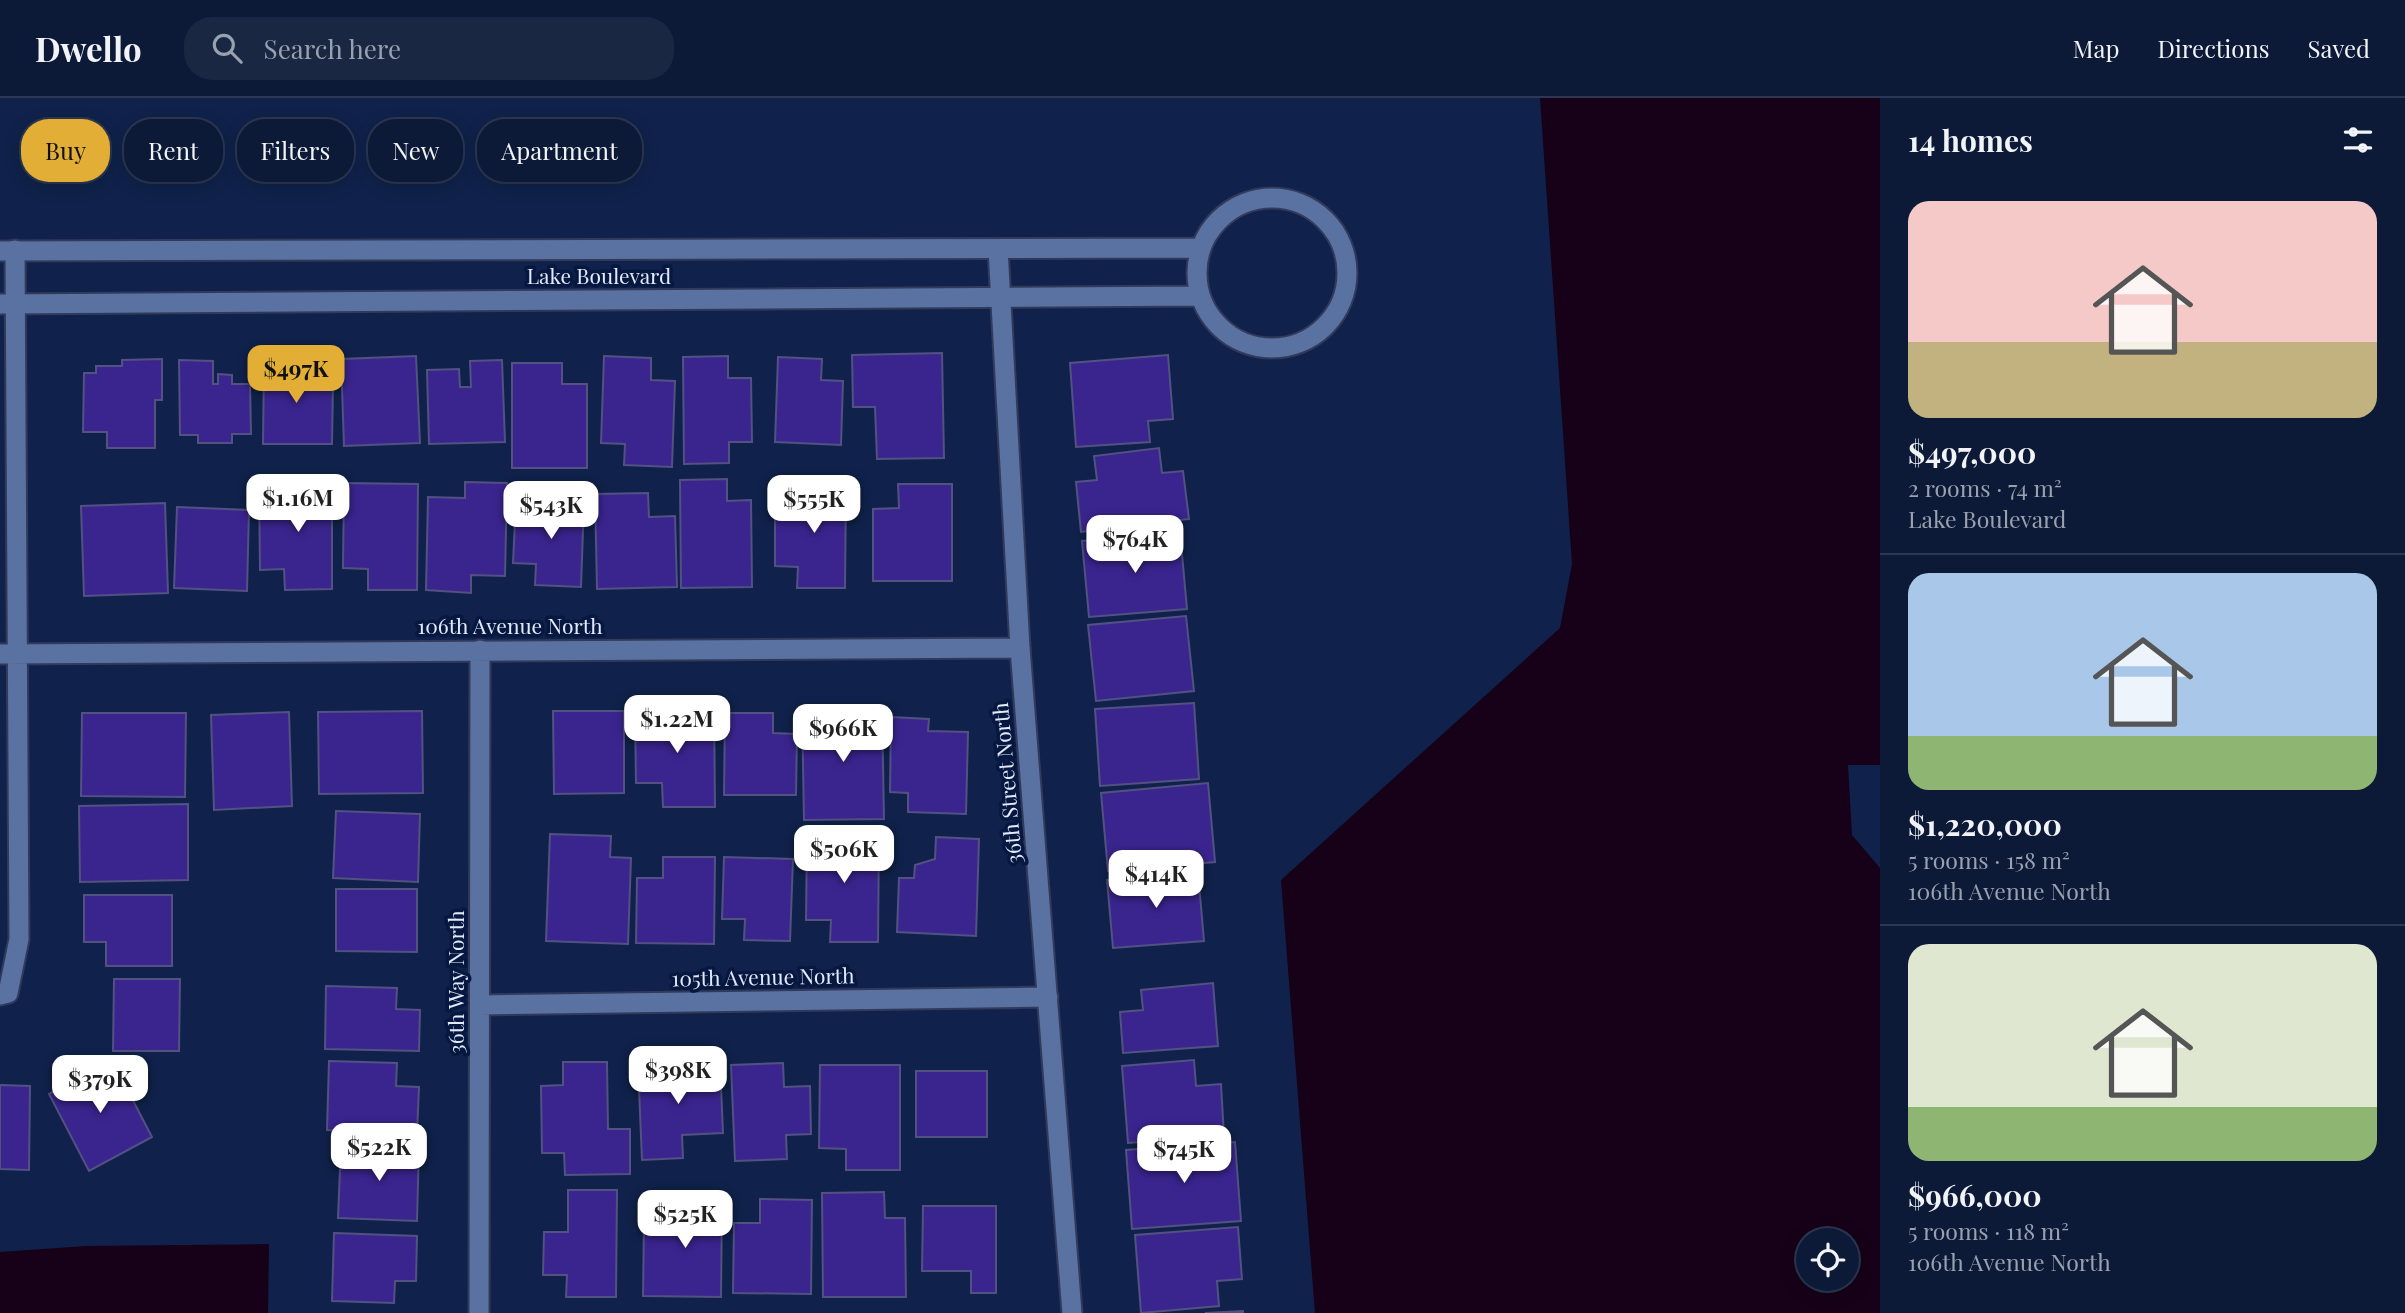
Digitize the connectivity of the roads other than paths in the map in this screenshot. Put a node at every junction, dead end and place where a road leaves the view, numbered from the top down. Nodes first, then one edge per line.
1 (1198, 248) junction
2 (998, 249) junction
3 (7, 251) edge
4 (1199, 296) junction
5 (1001, 297) junction
6 (8, 303) edge
7 (1020, 648) junction
8 (480, 650) junction
9 (9, 654) edge
10 (4, 994) edge
11 (1048, 997) junction
12 (480, 1005) junction
13 (479, 1313) edge
14 (1072, 1313) edge

1 - 2 street, Lake Boulevard
1 - 4 street
1 - 4 street
2 - 3 street, Lake Boulevard
2 - 5 street, 36th Street North
3 - 6 street
4 - 5 street, Lake Boulevard
5 - 6 street, Lake Boulevard
5 - 7 street, 36th Street North
6 - 9 street
7 - 8 street, 106th Avenue North
7 - 11 street, 36th Street North
8 - 9 street, 106th Avenue North
8 - 12 street, 36th Way North
9 - 10 street
11 - 12 street, 105th Avenue North
11 - 14 street, 36th Street North
12 - 13 street, 36th Way North

